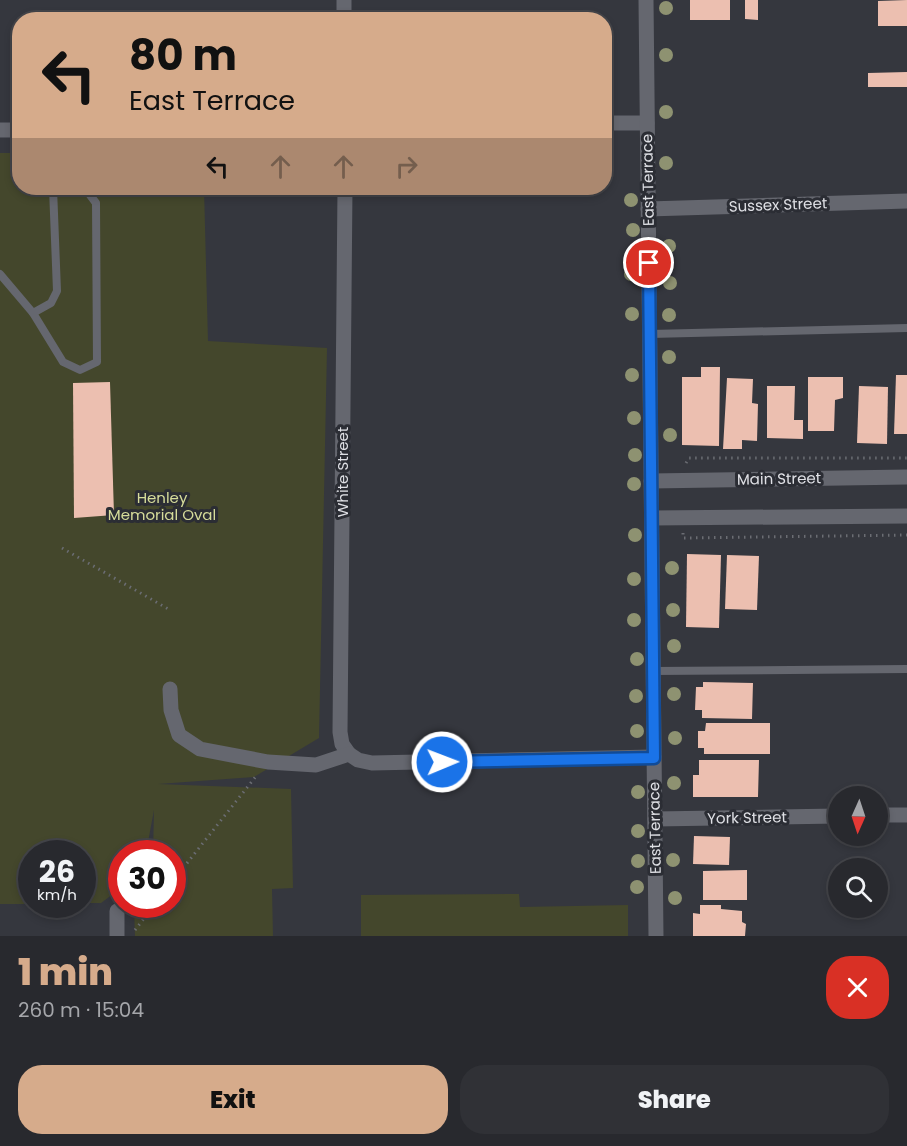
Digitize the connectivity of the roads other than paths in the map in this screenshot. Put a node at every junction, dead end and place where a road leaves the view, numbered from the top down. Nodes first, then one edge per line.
1 (646, 0) edge
2 (612, 123) edge
3 (647, 123) junction
4 (53, 195) edge
5 (90, 195) edge
6 (345, 195) edge
7 (907, 201) edge
8 (648, 209) junction
9 (0, 274) edge
10 (33, 313) junction
11 (907, 328) edge
12 (650, 334) junction
13 (907, 477) edge
14 (651, 481) junction
15 (907, 516) edge
16 (652, 518) junction
17 (907, 669) edge
18 (653, 671) junction
19 (171, 689) dead end
20 (349, 754) junction
21 (654, 758) junction
22 (888, 815) edge
23 (907, 815) edge
24 (828, 816) edge
25 (655, 819) junction
26 (117, 918) edge
27 (117, 936) edge
28 (656, 936) edge

1 - 3 street, East Terrace
2 - 3 street
3 - 8 street, East Terrace
4 - 10 lane
5 - 10 lane
6 - 20 street, White Street
7 - 8 street, Sussex Street
8 - 12 street, East Terrace
9 - 10 lane
11 - 12 lane
12 - 14 street, East Terrace
13 - 14 street, Main Street
14 - 16 street, East Terrace
15 - 16 street
16 - 18 street, East Terrace
17 - 18 lane
18 - 21 street, East Terrace
19 - 20 street
20 - 21 street
21 - 25 street, East Terrace
22 - 23 street
24 - 25 street, York Street
25 - 28 street, East Terrace
26 - 27 street

